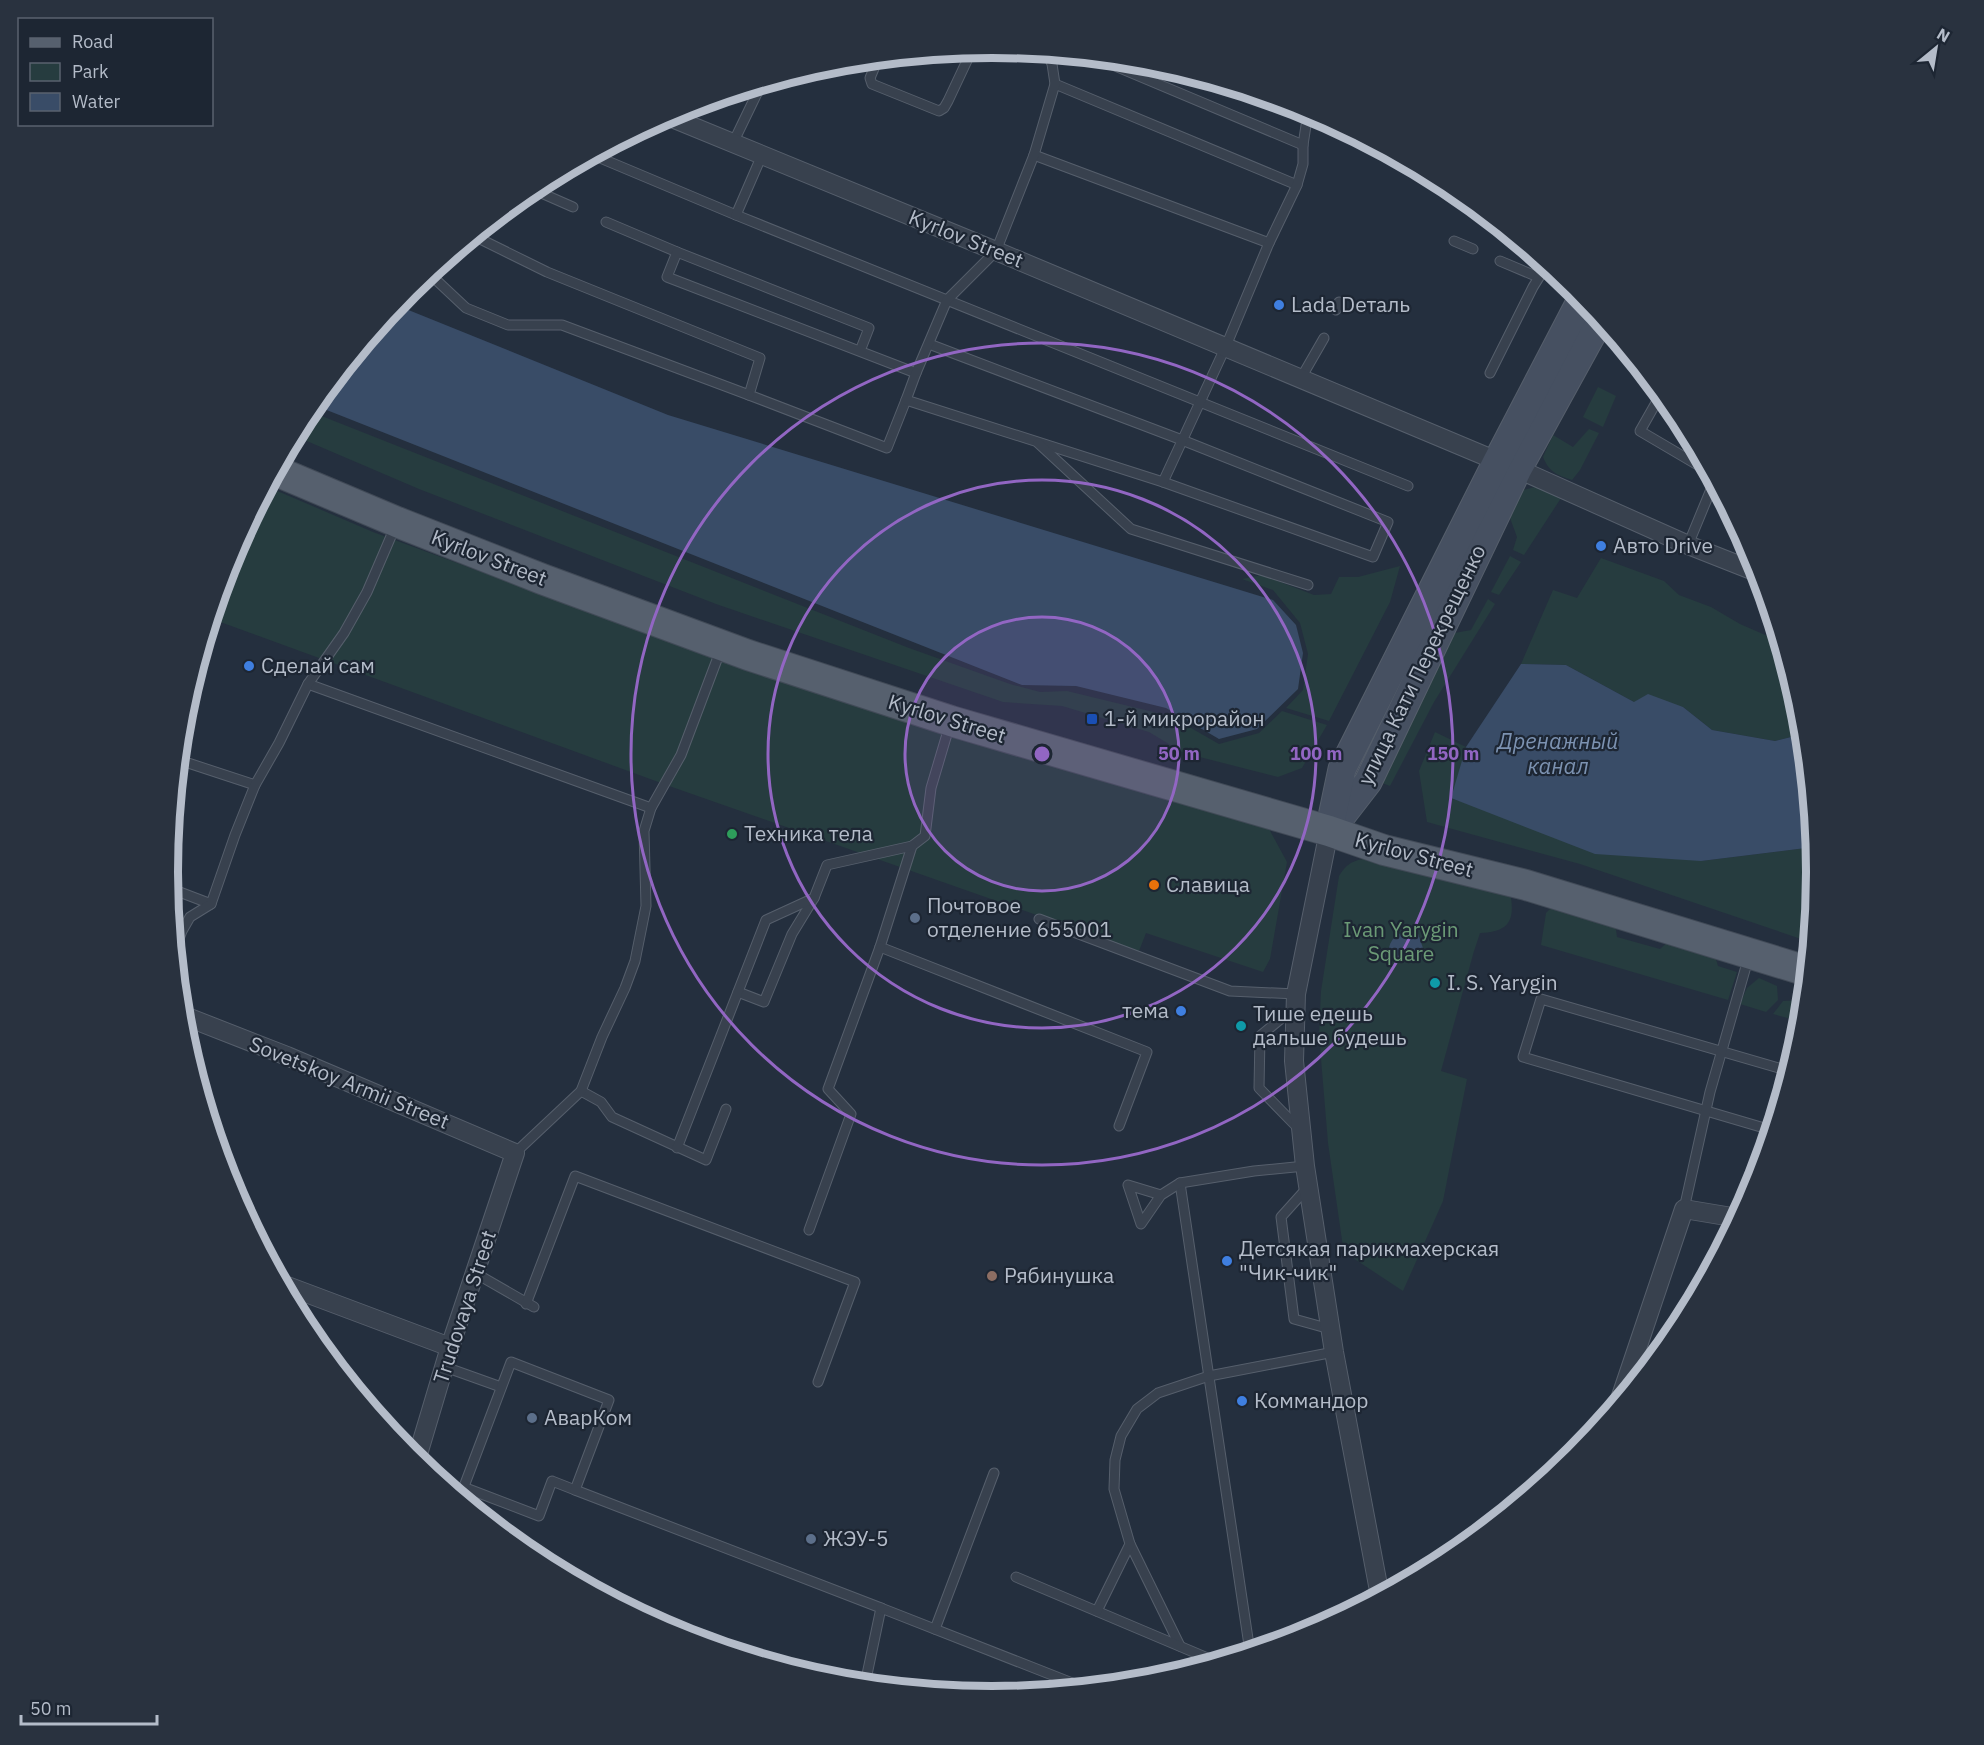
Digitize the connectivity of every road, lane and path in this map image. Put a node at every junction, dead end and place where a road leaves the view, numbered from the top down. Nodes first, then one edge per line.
1 (968, 59) edge
2 (1050, 61) edge
3 (875, 67) edge
4 (1123, 69) edge
5 (1055, 84) junction
6 (757, 94) edge
7 (678, 121) edge
8 (1307, 121) edge
9 (733, 143) junction
10 (1303, 145) junction
11 (762, 155) junction
12 (1034, 155) junction
13 (602, 159) edge
14 (1297, 184) junction
15 (543, 194) edge
16 (573, 207) dead end
17 (736, 215) junction
18 (606, 222) dead end
19 (481, 239) edge
20 (1454, 241) dead end
21 (1269, 243) junction
22 (1473, 249) dead end
23 (996, 251) junction
24 (677, 252) junction
25 (1500, 261) dead end
26 (1541, 272) edge
27 (1538, 277) junction
28 (435, 279) edge
29 (947, 300) junction
30 (1578, 308) edge
31 (1596, 327) edge
32 (1324, 338) dead end
33 (928, 344) junction
34 (1226, 346) junction
35 (860, 351) junction
36 (1490, 373) dead end
37 (916, 374) junction
38 (1301, 378) junction
39 (749, 395) junction
40 (906, 400) junction
41 (1200, 402) junction
42 (1656, 402) edge
43 (1182, 440) junction
44 (1036, 441) junction
45 (1696, 464) edge
46 (1507, 465) junction
47 (282, 474) edge
48 (1163, 482) junction
49 (1408, 486) dead end
50 (1710, 491) edge
51 (397, 522) junction
52 (1688, 545) junction
53 (1747, 568) edge
54 (1308, 585) dead end
55 (722, 646) junction
56 (308, 684) junction
57 (951, 721) junction
58 (186, 762) edge
59 (255, 784) junction
60 (651, 808) junction
61 (1329, 831) junction
62 (912, 846) junction
63 (179, 892) edge
64 (814, 898) junction
65 (211, 904) junction
66 (1039, 919) dead end
67 (181, 934) edge
68 (880, 947) junction
69 (1750, 954) junction
70 (1800, 969) edge
71 (738, 992) junction
72 (1295, 1001) junction
73 (192, 1019) edge
74 (1722, 1051) junction
75 (1781, 1069) edge
76 (581, 1091) junction
77 (726, 1109) dead end
78 (1706, 1111) junction
79 (1119, 1126) dead end
80 (1765, 1128) edge
81 (1302, 1132) junction
82 (678, 1148) junction
83 (515, 1153) junction
84 (1305, 1166) junction
85 (1180, 1183) junction
86 (1308, 1187) junction
87 (1161, 1194) dead end
88 (1684, 1209) junction
89 (1729, 1217) edge
90 (809, 1230) dead end
91 (475, 1273) junction
92 (292, 1288) edge
93 (1331, 1329) junction
94 (450, 1347) junction
95 (1334, 1352) junction
96 (445, 1367) junction
97 (1209, 1376) junction
98 (818, 1382) dead end
99 (1625, 1383) edge
100 (501, 1387) junction
101 (419, 1451) edge
102 (994, 1473) dead end
103 (463, 1490) edge
104 (574, 1490) junction
105 (466, 1493) edge
106 (1130, 1544) junction
107 (1016, 1577) dead end
108 (1382, 1586) edge
109 (880, 1608) junction
110 (1097, 1611) junction
111 (935, 1629) junction
112 (1249, 1645) edge
113 (1180, 1646) junction
114 (1207, 1658) edge
115 (866, 1677) edge
116 (1070, 1683) edge

1 - 3 lane
2 - 5 lane
4 - 10 lane
5 - 12 lane
5 - 14 lane
6 - 9 lane
7 - 9 street, Kyrlov Street
8 - 10 lane
9 - 11 street, Kyrlov Street
10 - 14 lane
11 - 17 lane
11 - 23 street, Kyrlov Street
12 - 21 lane
12 - 23 lane
13 - 17 lane
14 - 21 lane
15 - 16 lane
17 - 29 lane
18 - 24 lane
19 - 39 lane
20 - 22 lane
21 - 34 lane
23 - 29 lane
23 - 34 street, Kyrlov Street
24 - 35 lane
24 - 35 lane
25 - 27 lane
26 - 27 lane
27 - 36 lane
28 - 39 lane
29 - 33 lane
29 - 41 lane
30 - 46 street, улица Кати Перекрещенко
31 - 46 street, улица Кати Перекрещенко
32 - 38 lane
33 - 37 lane
33 - 43 lane
34 - 38 street, Kyrlov Street
34 - 41 lane
35 - 37 lane
37 - 40 lane
38 - 46 street, Kyrlov Street
39 - 40 lane
40 - 44 lane
41 - 43 lane
41 - 49 lane
42 - 45 lane
43 - 48 lane
43 - 48 lane
44 - 48 lane
44 - 54 lane
46 - 52 street, Kyrlov Street
46 - 61 street, улица Кати Перекрещенко
47 - 51 main road, Kyrlov Street
50 - 52 lane
51 - 55 main road, Kyrlov Street
51 - 56 lane
52 - 53 street, Kyrlov Street
55 - 57 main road, Kyrlov Street
55 - 60 lane
56 - 59 lane
56 - 60 lane
57 - 61 main road, Kyrlov Street
57 - 62 lane
58 - 59 lane
59 - 65 lane
60 - 76 lane
61 - 69 main road, Kyrlov Street
61 - 72 street
62 - 64 lane
62 - 68 lane
63 - 65 lane
64 - 71 lane
64 - 71 lane
65 - 67 lane
66 - 72 lane
68 - 79 lane
68 - 90 lane
69 - 70 main road, Kyrlov Street
69 - 74 lane
71 - 82 lane
72 - 81 street
72 - 81 lane
73 - 83 street, Sovetskoy Armii Street
74 - 75 lane
74 - 78 lane
74 - 78 lane
76 - 82 lane
76 - 83 lane
77 - 82 lane
78 - 80 lane
78 - 88 lane
81 - 84 street
83 - 91 street, Trudovaya Street
84 - 85 lane
84 - 86 street
85 - 87 lane
85 - 97 lane
86 - 93 street
86 - 93 lane
88 - 89 street
88 - 99 street
91 - 94 street, Trudovaya Street
91 - 98 lane
92 - 94 street
93 - 95 street
94 - 96 street, Trudovaya Street
95 - 97 lane
95 - 108 street
96 - 100 lane
96 - 101 street, Trudovaya Street
97 - 106 lane
97 - 112 lane
100 - 103 lane
100 - 104 lane
102 - 111 lane
104 - 105 lane
104 - 109 lane
106 - 110 lane
106 - 113 lane
107 - 110 lane
109 - 111 lane
109 - 115 lane
110 - 113 lane
111 - 116 lane
113 - 114 lane

